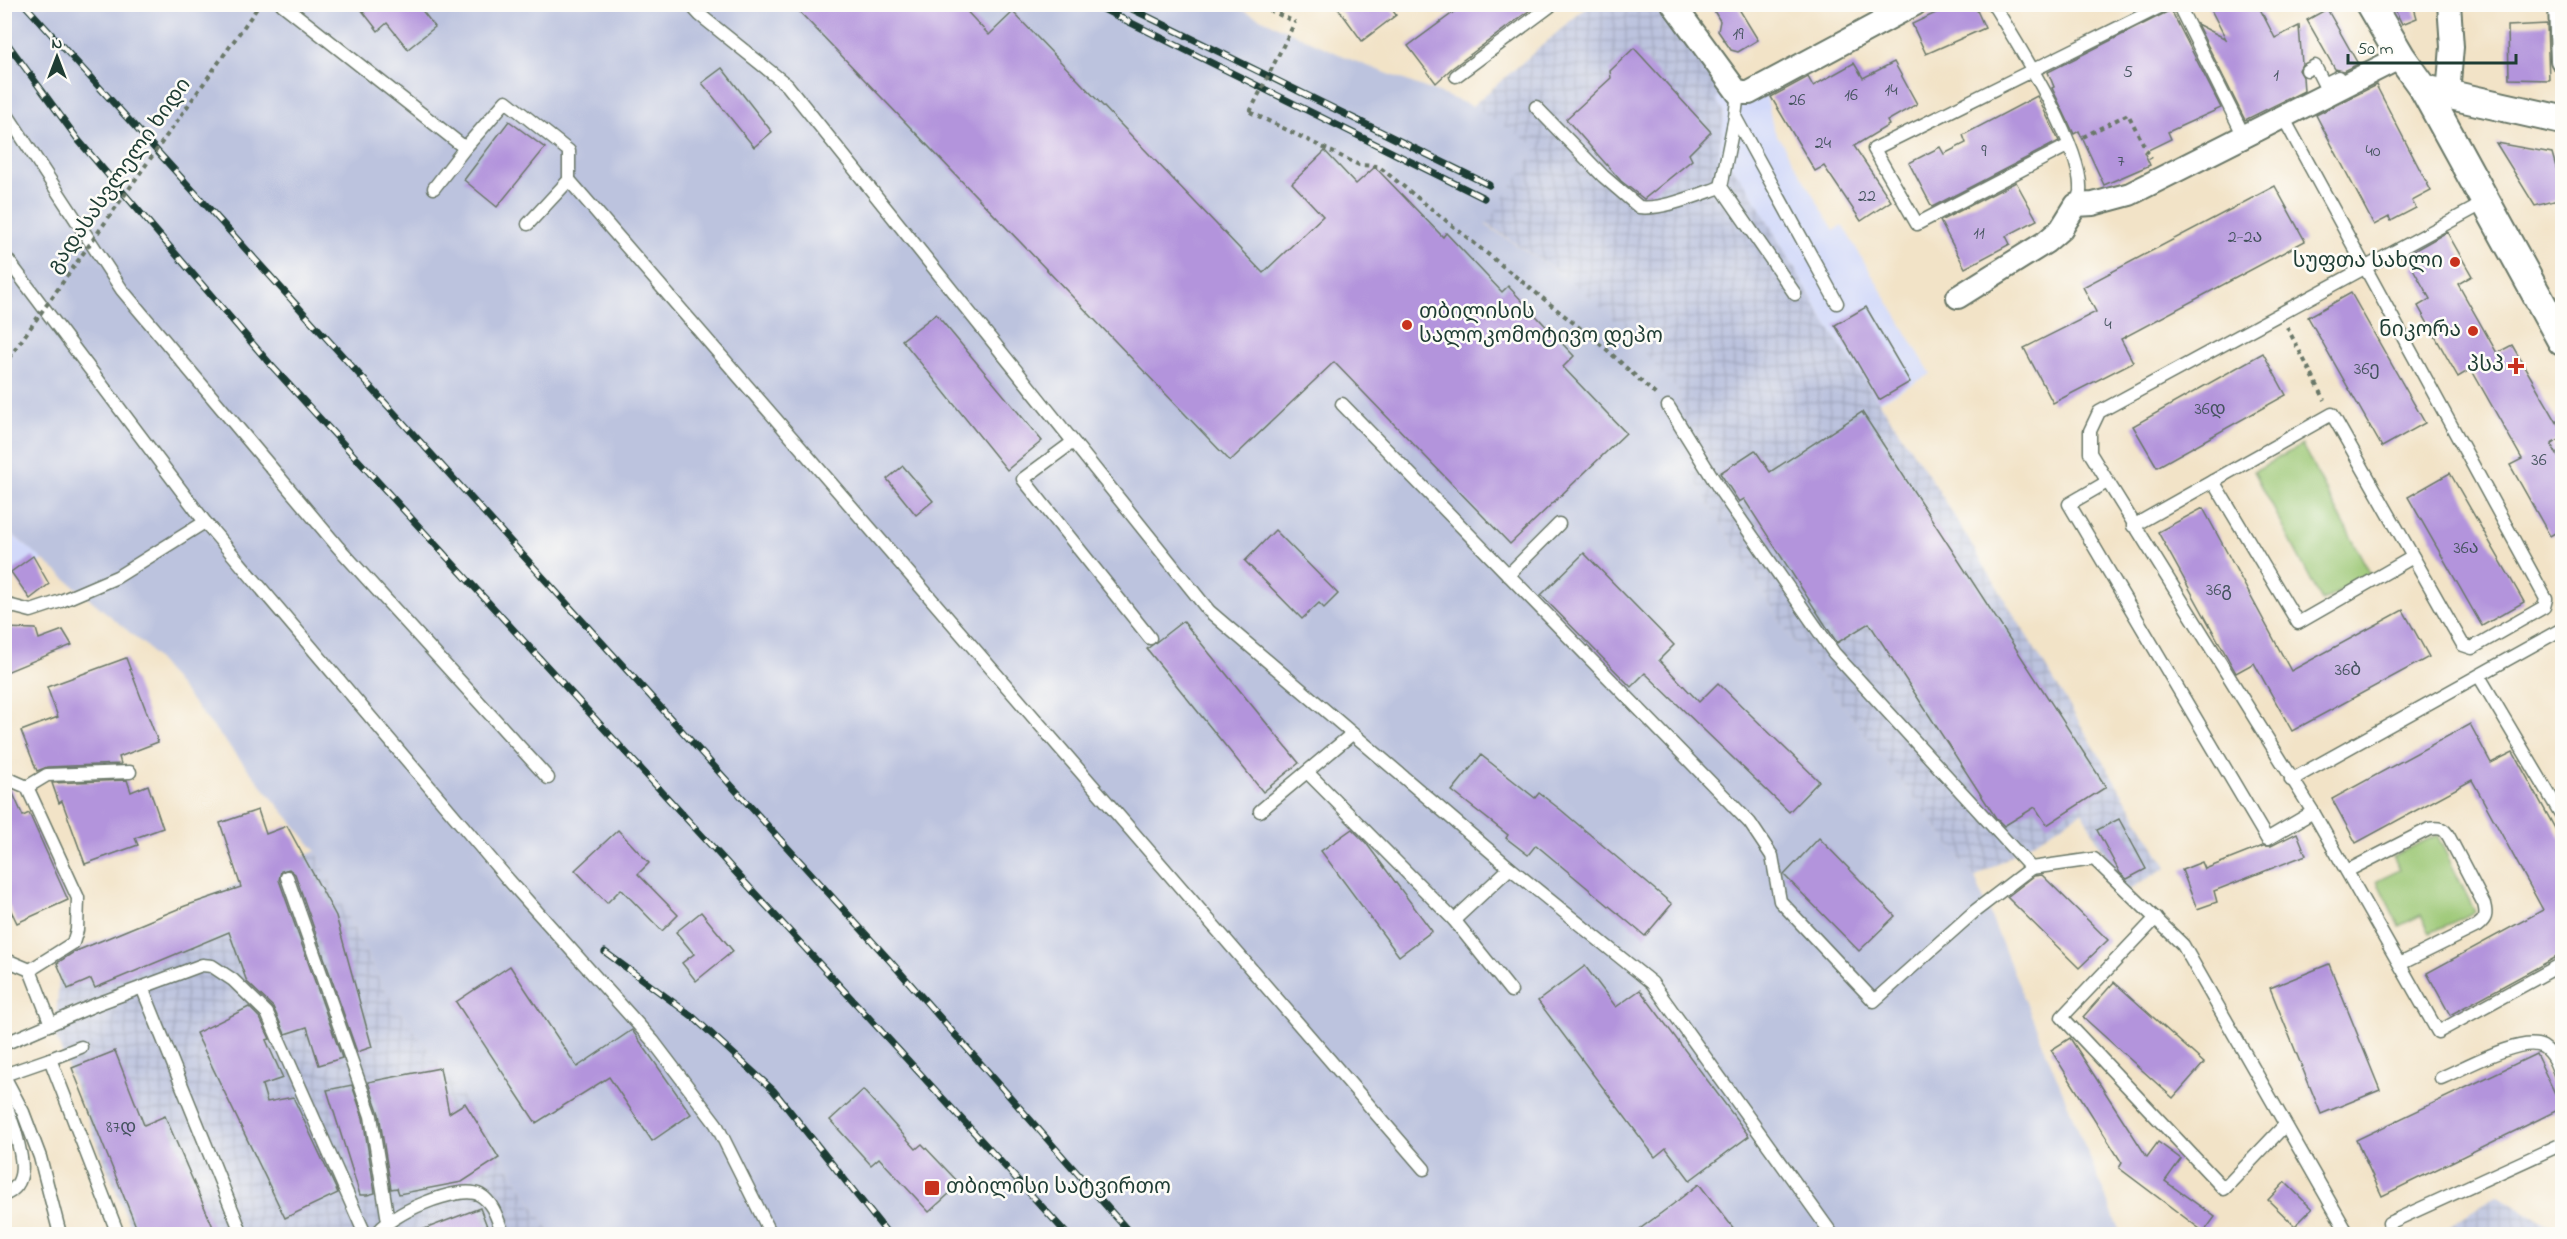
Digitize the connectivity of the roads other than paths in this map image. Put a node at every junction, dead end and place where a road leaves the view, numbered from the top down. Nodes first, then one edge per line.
1 (282, 4) edge
2 (690, 4) edge
3 (1553, 4) edge
4 (1673, 4) edge
5 (1915, 4) edge
6 (1993, 4) edge
7 (2166, 4) edge
8 (2178, 4) edge
9 (2370, 4) edge
10 (2449, 4) edge
11 (2560, 4) edge
12 (1878, 13) edge
13 (2401, 57) junction
14 (2562, 60) edge
15 (2033, 69) junction
16 (2307, 70) dead end
17 (1456, 76) dead end
18 (2363, 76) junction
19 (2436, 92) junction
20 (1738, 93) junction
21 (1536, 107) dead end
22 (4, 110) edge
23 (1735, 117) junction
24 (2283, 117) junction
25 (2562, 120) edge
26 (2244, 136) junction
27 (2069, 145) junction
28 (465, 148) junction
29 (569, 180) junction
30 (1721, 187) junction
31 (434, 188) dead end
32 (2486, 202) junction
33 (2076, 205) junction
34 (528, 224) dead end
35 (4, 255) edge
36 (2364, 268) junction
37 (1795, 294) dead end
38 (1958, 297) dead end
39 (1837, 303) dead end
40 (2562, 341) edge
41 (1342, 405) dead end
42 (1668, 406) road end
43 (1073, 442) junction
44 (2213, 481) junction
45 (2107, 482) junction
46 (205, 522) junction
47 (1559, 524) dead end
48 (2133, 526) junction
49 (2413, 556) junction
50 (1508, 575) junction
51 (4, 604) edge
52 (2562, 629) edge
53 (1150, 638) dead end
54 (2479, 676) junction
55 (1352, 734) junction
56 (130, 772) dead end
57 (1307, 772) junction
58 (4, 777) edge
59 (548, 778) dead end
60 (2291, 780) junction
61 (27, 787) junction
62 (1260, 811) dead end
63 (2313, 812) junction
64 (2562, 816) edge
65 (1510, 868) junction
66 (2031, 868) junction
67 (2347, 871) junction
68 (287, 877) dead end
69 (2156, 918) junction
70 (1454, 920) junction
71 (4, 959) edge
72 (2400, 964) junction
73 (2562, 964) edge
74 (30, 970) junction
75 (142, 987) junction
76 (1511, 991) dead end
77 (51, 1024) junction
78 (4, 1044) edge
79 (81, 1047) dead end
80 (50, 1059) junction
81 (4, 1076) edge
82 (2441, 1078) dead end
83 (2562, 1079) edge
84 (9, 1088) junction
85 (2284, 1126) junction
86 (10, 1133) edge
87 (2562, 1144) edge
88 (1424, 1169) dead end
89 (4, 1196) edge
90 (388, 1221) junction
91 (2390, 1223) dead end
92 (239, 1227) dead end
93 (60, 1234) edge
94 (118, 1234) edge
95 (365, 1234) edge
96 (377, 1234) edge
97 (504, 1234) edge
98 (771, 1234) edge
99 (1832, 1234) edge
100 (2348, 1234) edge

1 - 28 lane
2 - 43 lane
3 - 17 lane
4 - 20 street
5 - 12 street
6 - 15 lane
7 - 15 lane
8 - 26 lane
9 - 13 street
10 - 19 street
11 - 14 street
12 - 20 street
13 - 18 street
13 - 19 street
15 - 27 lane
15 - 27 lane
16 - 18 lane
18 - 24 street
19 - 25 street
19 - 32 street
20 - 23 lane
21 - 30 lane
22 - 59 lane
23 - 30 lane
23 - 39 lane
24 - 26 street
24 - 36 lane
26 - 33 street
27 - 33 lane
28 - 29 lane
28 - 31 lane
29 - 34 lane
29 - 88 lane
30 - 37 lane
32 - 36 lane
32 - 40 street
33 - 38 street
35 - 46 lane
36 - 45 lane
36 - 49 lane
41 - 50 lane
42 - 66 lane
43 - 53 lane
43 - 55 lane
44 - 48 lane
44 - 49 lane
44 - 49 lane
45 - 48 lane
45 - 63 lane
46 - 51 lane
46 - 98 lane
47 - 50 lane
48 - 60 lane
50 - 66 lane
52 - 54 lane
54 - 60 lane
54 - 64 lane
55 - 57 lane
55 - 65 lane
56 - 61 lane
57 - 62 lane
57 - 70 lane
58 - 61 lane
60 - 63 lane
61 - 74 lane
63 - 67 lane
65 - 70 lane
65 - 99 lane
66 - 69 lane
67 - 72 lane
67 - 72 lane
68 - 90 lane
69 - 85 lane
69 - 85 lane
70 - 76 lane
71 - 74 lane
72 - 73 lane
74 - 77 lane
75 - 77 lane
75 - 92 lane
75 - 95 lane
77 - 78 lane
79 - 80 lane
80 - 81 lane
80 - 94 lane
81 - 84 lane
82 - 83 lane
84 - 86 lane
84 - 93 lane
85 - 100 lane
86 - 89 lane
87 - 91 lane
90 - 96 lane
90 - 97 lane

